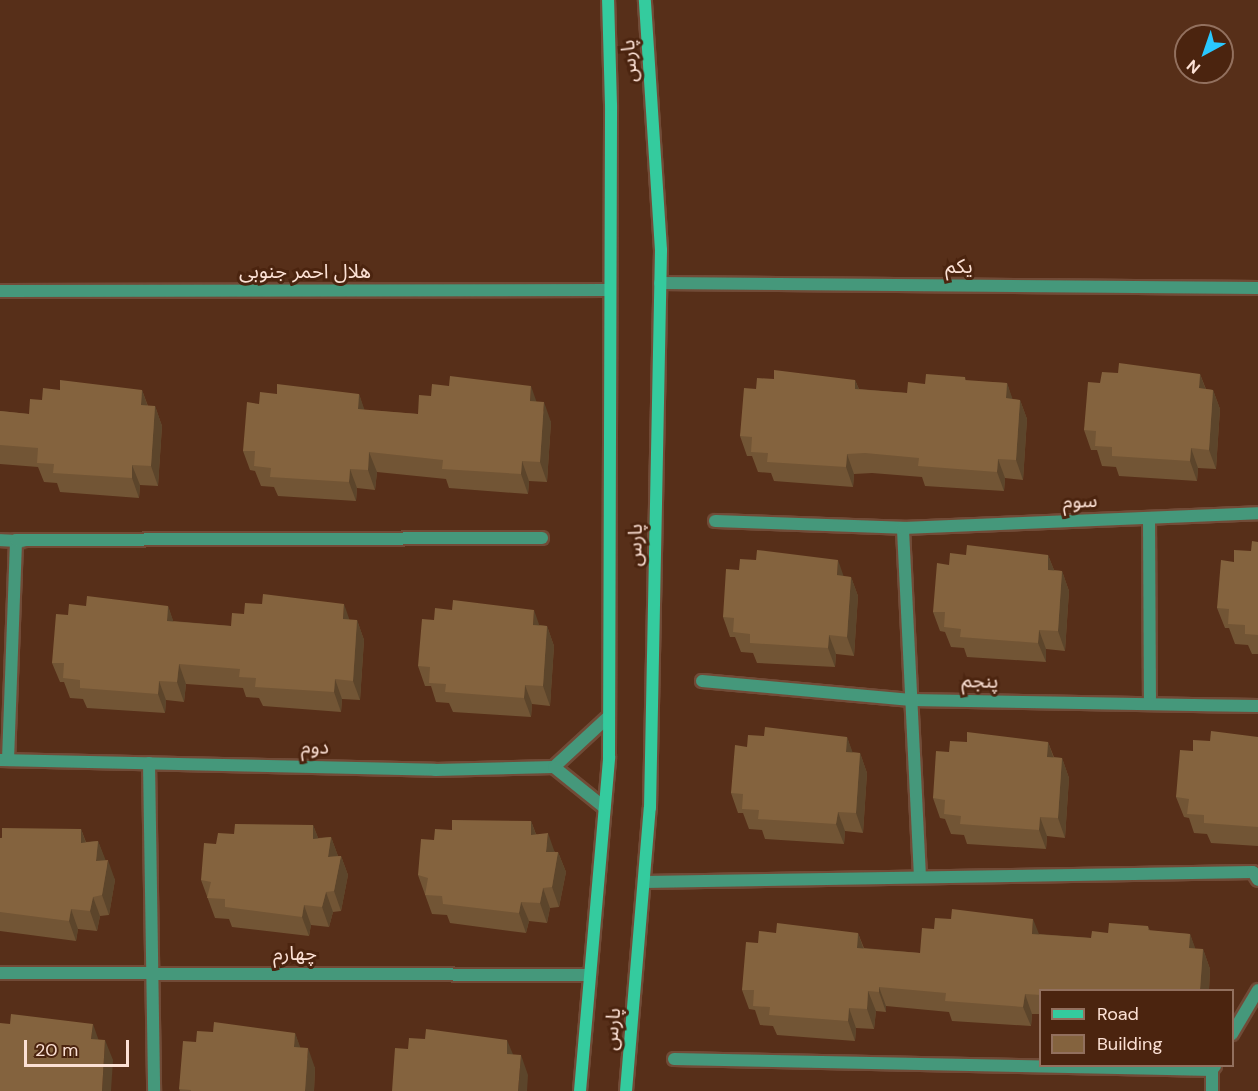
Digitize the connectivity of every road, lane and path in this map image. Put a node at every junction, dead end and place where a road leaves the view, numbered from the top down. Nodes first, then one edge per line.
1 (608, 0) edge
2 (645, 0) edge
3 (660, 283) junction
4 (1258, 288) edge
5 (610, 290) junction
6 (0, 291) edge
7 (1258, 513) edge
8 (1149, 518) junction
9 (715, 521) dead end
10 (903, 528) junction
11 (542, 538) dead end
12 (0, 540) edge
13 (22, 541) junction
14 (702, 681) dead end
15 (912, 700) junction
16 (1150, 704) junction
17 (1258, 706) edge
18 (609, 716) junction
19 (4, 760) edge
20 (149, 763) junction
21 (554, 768) junction
22 (605, 808) junction
23 (920, 877) junction
24 (1258, 880) edge
25 (644, 882) junction
26 (0, 973) edge
27 (152, 973) junction
28 (590, 975) junction
29 (1258, 990) edge
30 (1234, 1032) edge
31 (674, 1059) dead end
32 (1039, 1065) edge
33 (1154, 1067) edge
34 (1214, 1068) edge
35 (154, 1091) edge
36 (580, 1091) edge
37 (626, 1091) edge
38 (1212, 1091) edge

1 - 5 street, پارس
2 - 3 street, پارس
3 - 4 street, یکم
3 - 25 street, پارس
5 - 6 street, هلال احمر جنوبی
5 - 18 street, پارس
7 - 8 street, سوم
8 - 10 street, سوم
8 - 16 street
9 - 10 street, سوم
10 - 15 street
11 - 13 street
12 - 13 street
13 - 19 street
14 - 15 street, پنجم
15 - 16 street, پنجم
15 - 23 street
16 - 17 street, پنجم
18 - 21 street
18 - 22 street, پارس
19 - 20 street, دوم
20 - 21 street, دوم
20 - 27 street
21 - 22 street
22 - 28 street, پارس
23 - 24 street
23 - 25 street
25 - 37 street, پارس
26 - 27 street, چهارم
27 - 28 street, چهارم
27 - 35 street
28 - 36 street, پارس
29 - 30 street
31 - 32 street
33 - 34 street
34 - 38 street

